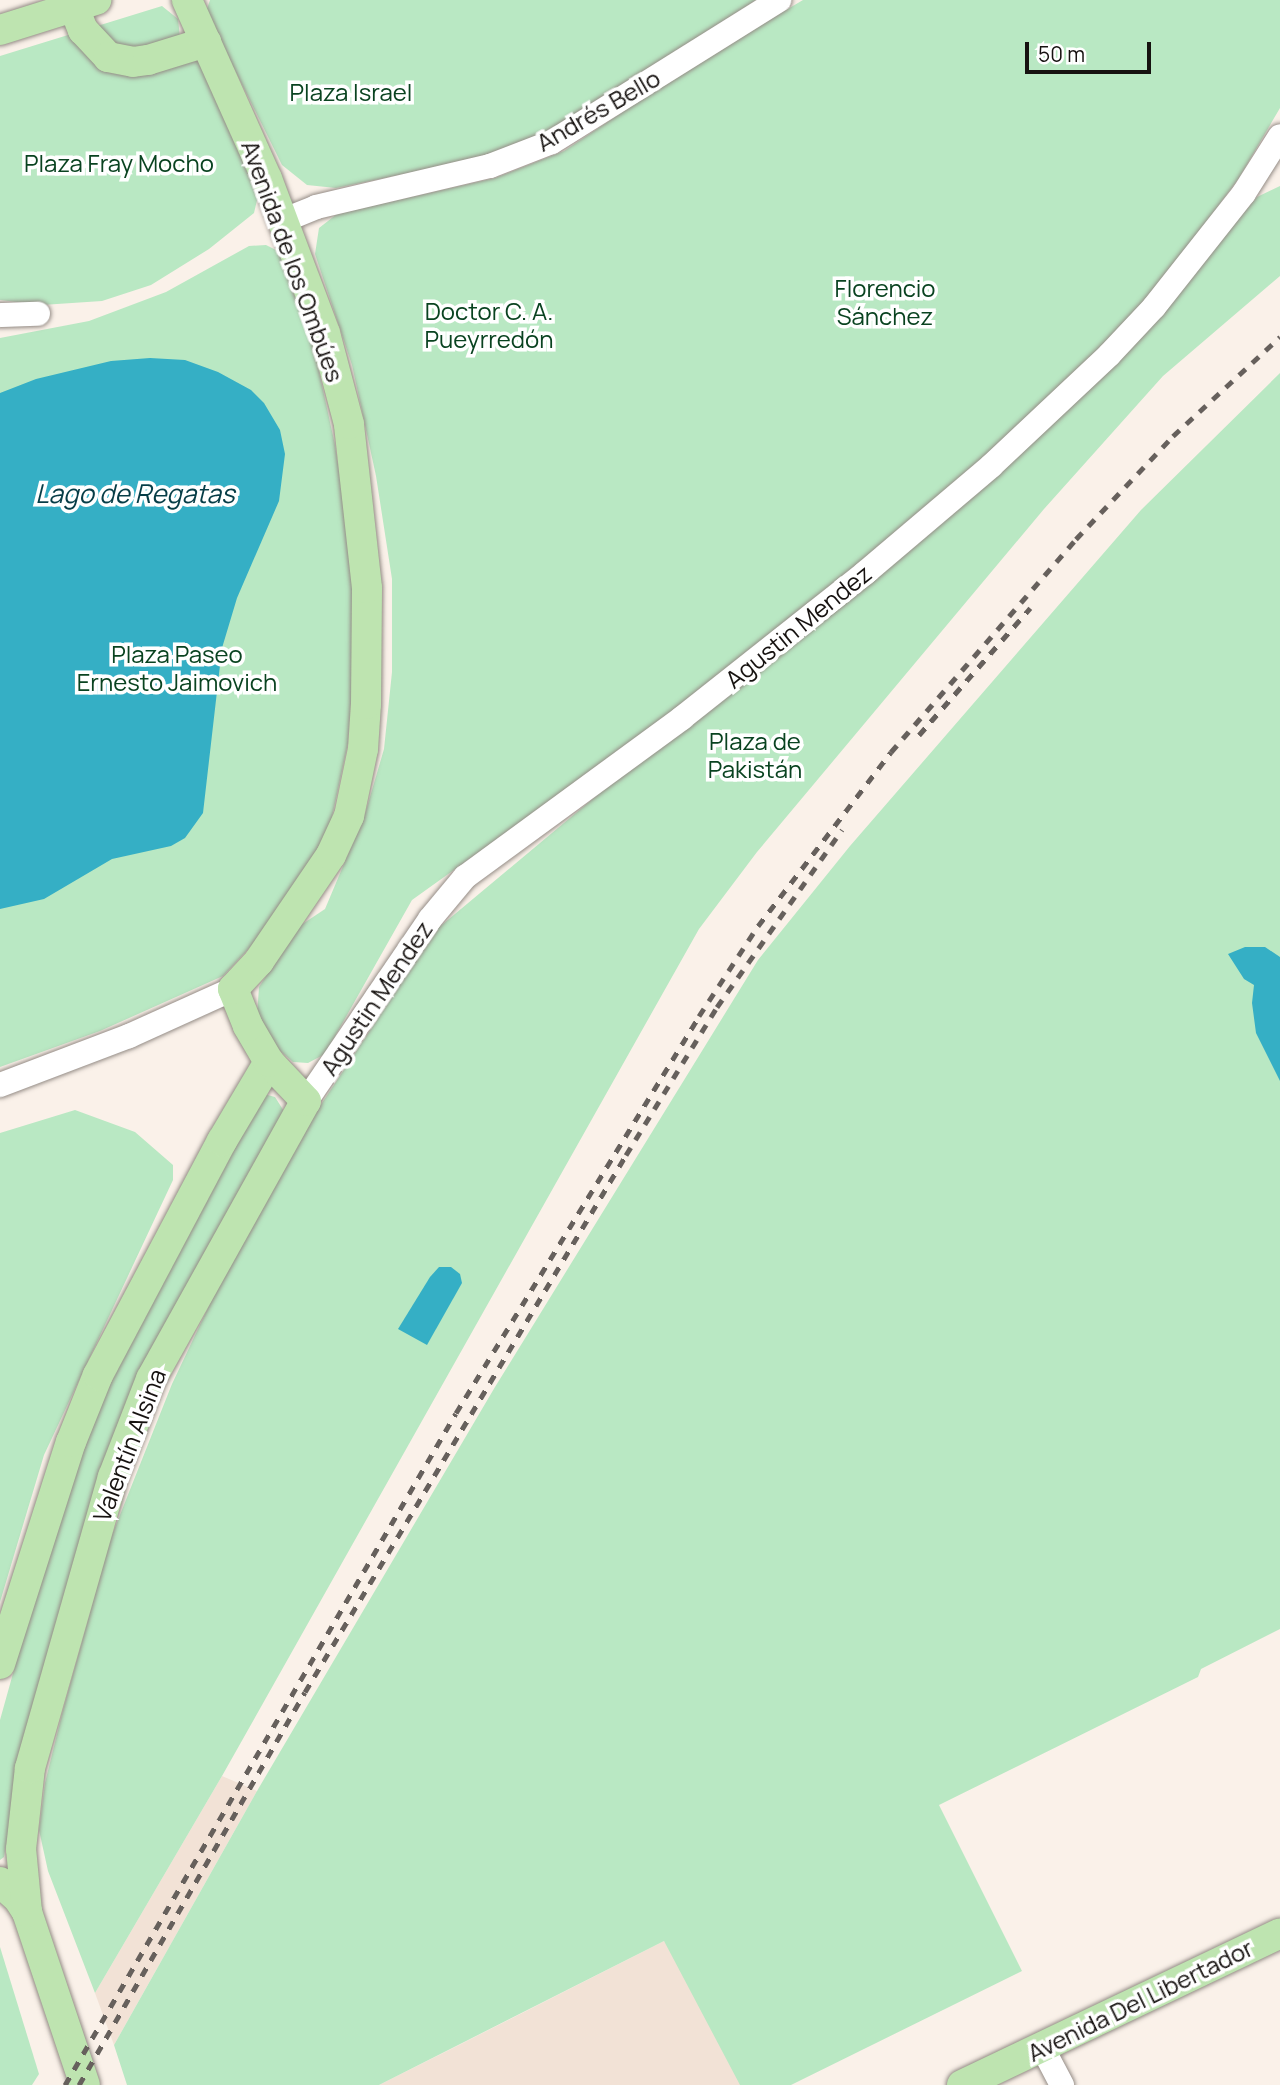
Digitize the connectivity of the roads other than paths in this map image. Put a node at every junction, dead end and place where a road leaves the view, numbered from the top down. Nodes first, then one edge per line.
1 (187, 0) edge
2 (779, 0) edge
3 (85, 3) edge
4 (0, 30) edge
5 (206, 42) junction
6 (1280, 136) edge
7 (1273, 163) edge
8 (282, 221) junction
9 (38, 314) dead end
10 (0, 315) edge
11 (233, 989) junction
12 (269, 1062) junction
13 (0, 1085) edge
14 (306, 1101) junction
15 (0, 1664) edge
16 (21, 1849) junction
17 (0, 1872) edge
18 (0, 1882) edge
19 (27, 1912) junction
20 (1280, 1933) edge
21 (1042, 2047) junction
22 (85, 2085) edge
23 (962, 2085) edge
24 (1062, 2085) edge

1 - 5 main road, Avenida de los Ombúes
2 - 8 street, Andrés Bello
3 - 4 main road
3 - 5 main road
5 - 8 main road, Avenida de los Ombúes
6 - 7 street, Agustin Mendez
7 - 14 street, Agustin Mendez
8 - 11 main road, Avenida de los Ombúes
9 - 10 street
11 - 12 main road
11 - 13 street
12 - 14 main road
12 - 15 main road, Valentín Alsina
14 - 16 main road, Valentín Alsina
16 - 17 main road
16 - 19 main road, Valentín Alsina
18 - 19 main road
19 - 22 main road
20 - 21 main road, Avenida Del Libertador
21 - 23 main road, Avenida Del Libertador
21 - 24 street

